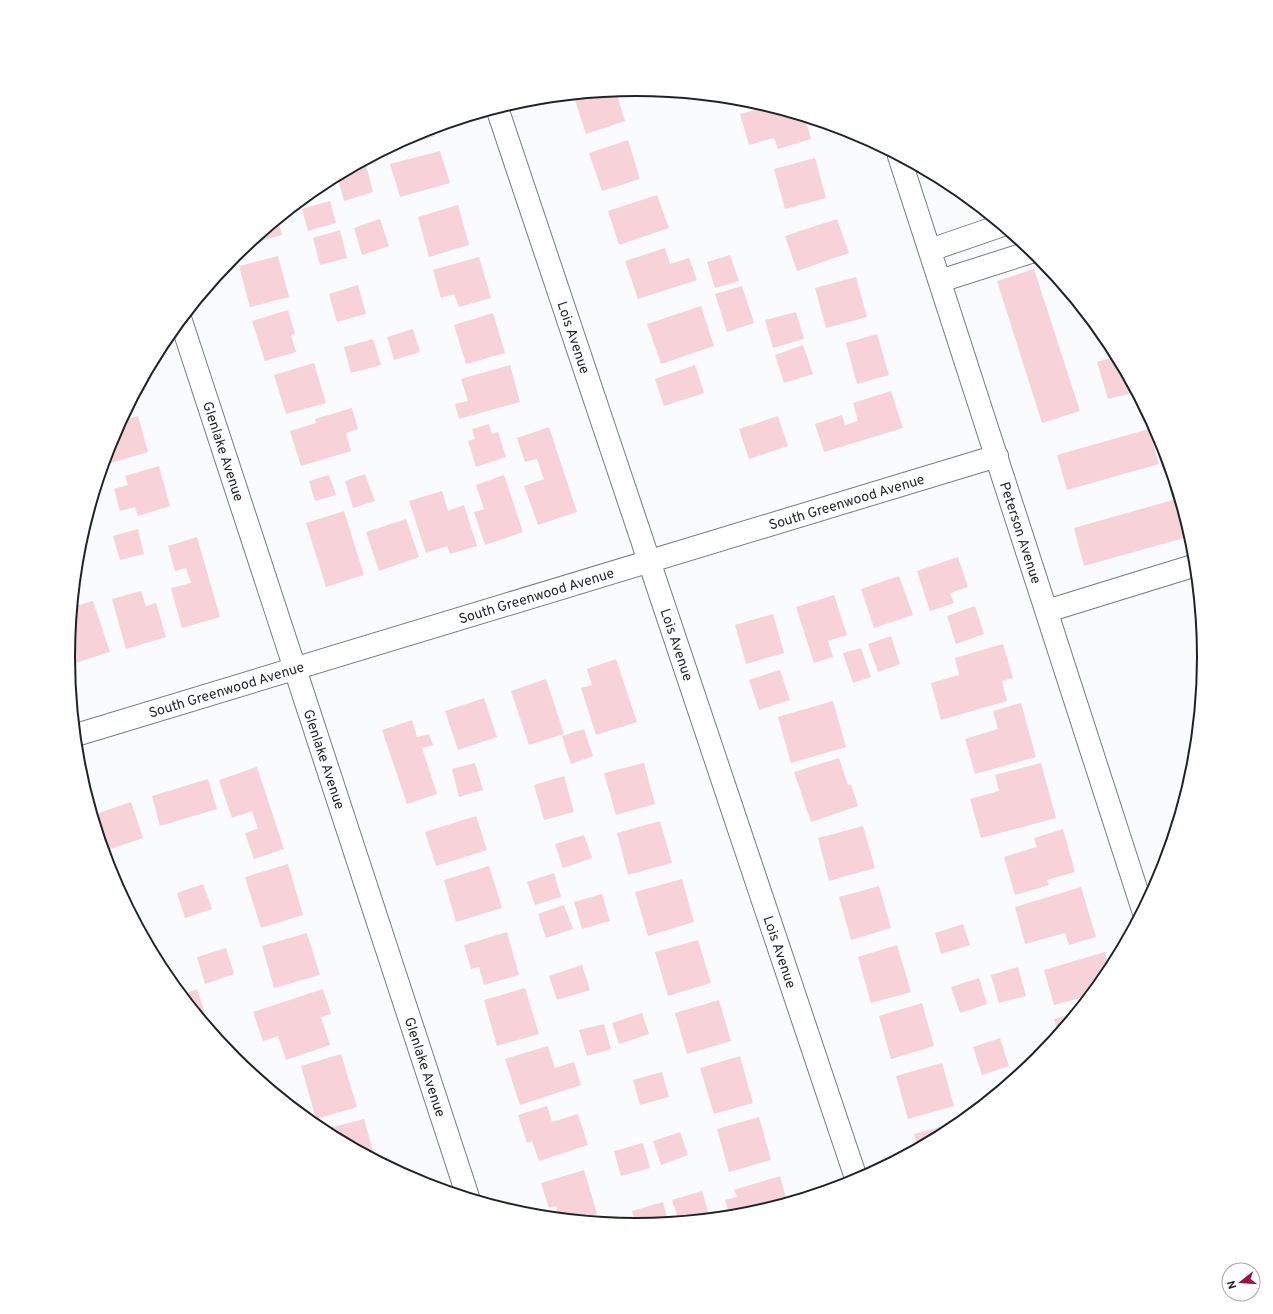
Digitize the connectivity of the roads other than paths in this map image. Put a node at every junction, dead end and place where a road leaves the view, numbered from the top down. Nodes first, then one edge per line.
1 (499, 113) edge
2 (901, 162) edge
3 (998, 227) edge
4 (930, 250) junction
5 (1028, 254) edge
6 (940, 281) junction
7 (183, 327) edge
8 (996, 456) junction
9 (649, 561) junction
10 (1190, 567) edge
11 (1047, 611) junction
12 (295, 669) junction
13 (81, 734) edge
14 (1141, 903) edge
15 (855, 1174) edge
16 (466, 1192) edge

1 - 9 street, Lois Avenue
2 - 4 street, Peterson Avenue
3 - 4 street
4 - 6 street, Peterson Avenue
5 - 6 street
6 - 8 street, Peterson Avenue
7 - 12 street, Glenlake Avenue
8 - 9 street, South Greenwood Avenue
8 - 11 street, Peterson Avenue
9 - 12 street, South Greenwood Avenue
9 - 15 street, Lois Avenue
10 - 11 street
11 - 14 street, Peterson Avenue
12 - 13 street, South Greenwood Avenue
12 - 16 street, Glenlake Avenue

